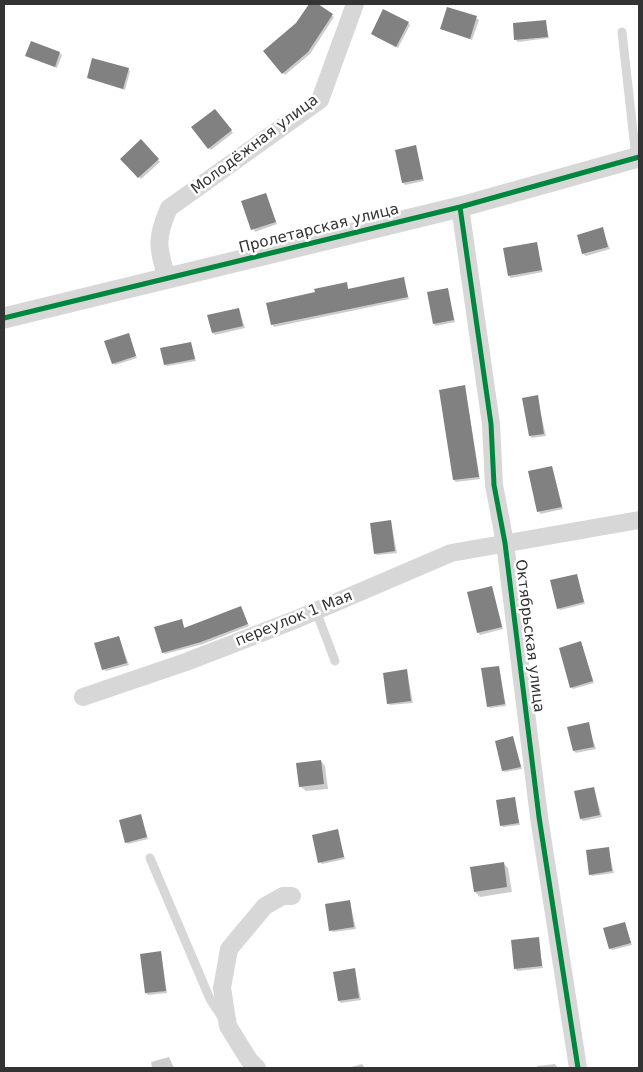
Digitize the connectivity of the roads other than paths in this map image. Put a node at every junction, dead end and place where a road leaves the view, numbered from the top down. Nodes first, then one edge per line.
1 (355, 4) edge
2 (622, 32) dead end
3 (637, 158) edge
4 (460, 207) junction
5 (167, 279) junction
6 (4, 318) edge
7 (639, 520) edge
8 (505, 543) junction
9 (316, 611) junction
10 (335, 661) dead end
11 (83, 697) dead end
12 (150, 858) dead end
13 (292, 896) dead end
14 (228, 1026) junction
15 (257, 1068) edge
16 (578, 1068) edge

1 - 5 street, Молодёжная улица
2 - 3 lane
3 - 4 street, Пролетарская улица
4 - 5 street, Пролетарская улица
4 - 8 street, Октябрьская улица
5 - 6 street, Пролетарская улица
7 - 8 street, переулок 1 Мая
8 - 9 street, переулок 1 Мая
8 - 16 street, Октябрьская улица
9 - 10 lane
9 - 11 street, переулок 1 Мая
12 - 14 lane
13 - 14 street
14 - 15 street

